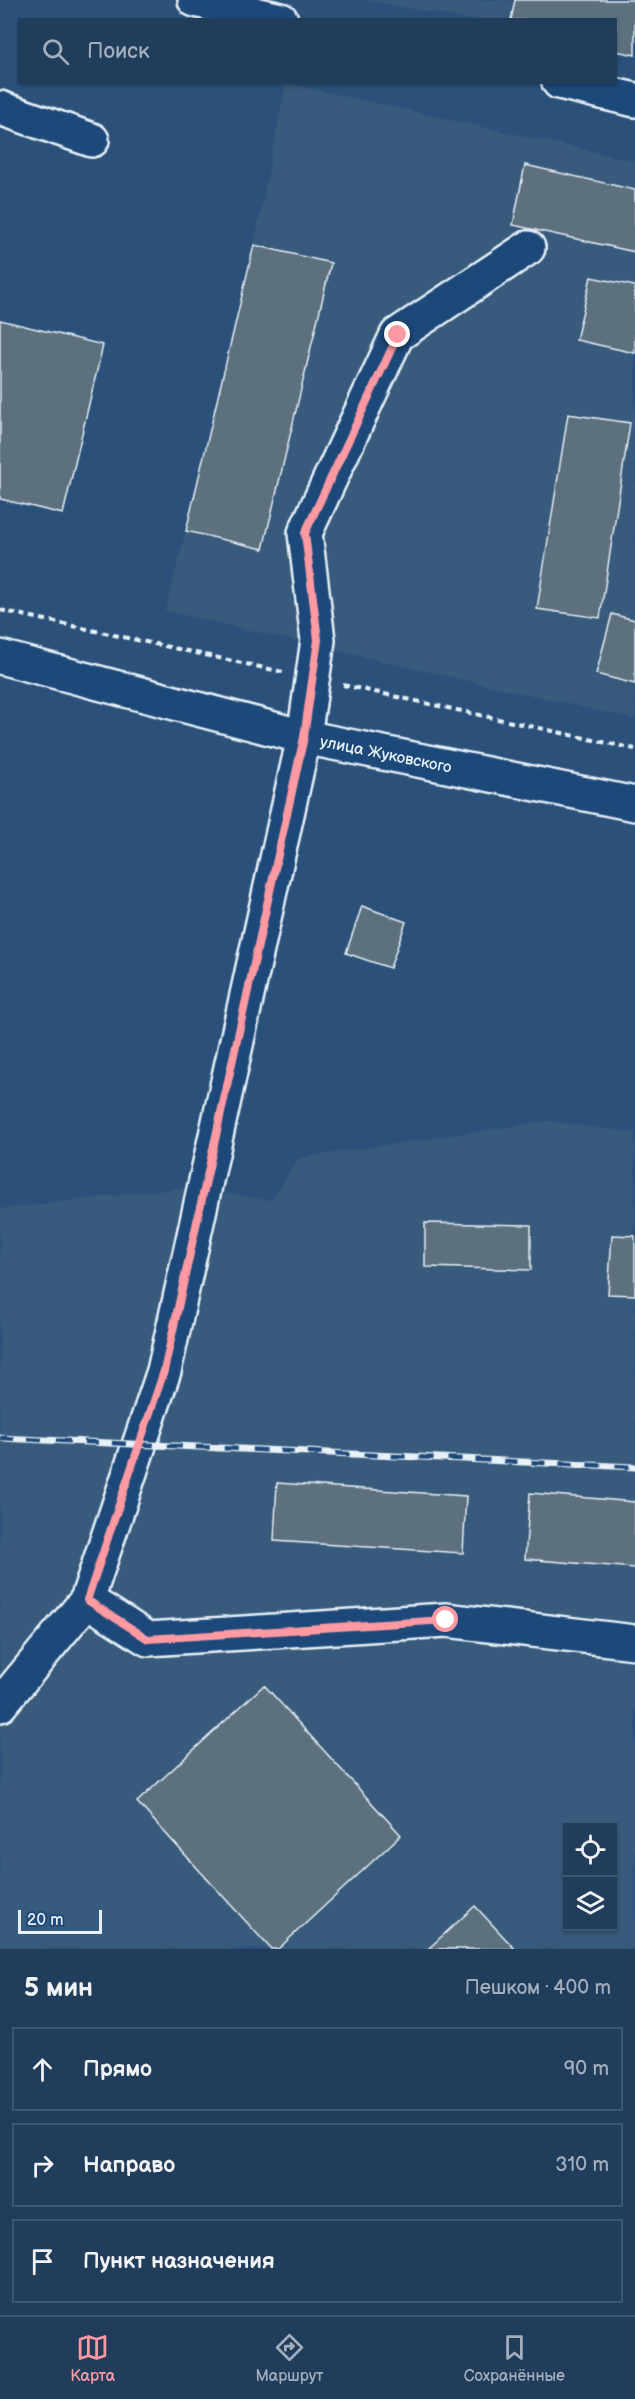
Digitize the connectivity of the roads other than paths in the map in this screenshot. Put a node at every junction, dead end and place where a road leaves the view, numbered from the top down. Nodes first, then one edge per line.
1 (195, 0) edge
2 (272, 18) edge
3 (567, 84) edge
4 (635, 100) edge
5 (0, 108) edge
6 (92, 140) dead end
7 (528, 248) dead end
8 (0, 657) edge
9 (304, 737) junction
10 (635, 804) edge
11 (87, 1600) junction
12 (635, 1641) edge
13 (0, 1705) edge

1 - 2 main road
3 - 4 main road
5 - 6 main road
7 - 9 main road
8 - 9 main road, улица Жуковского
9 - 10 main road, улица Жуковского
9 - 11 main road
11 - 12 main road
11 - 13 main road

